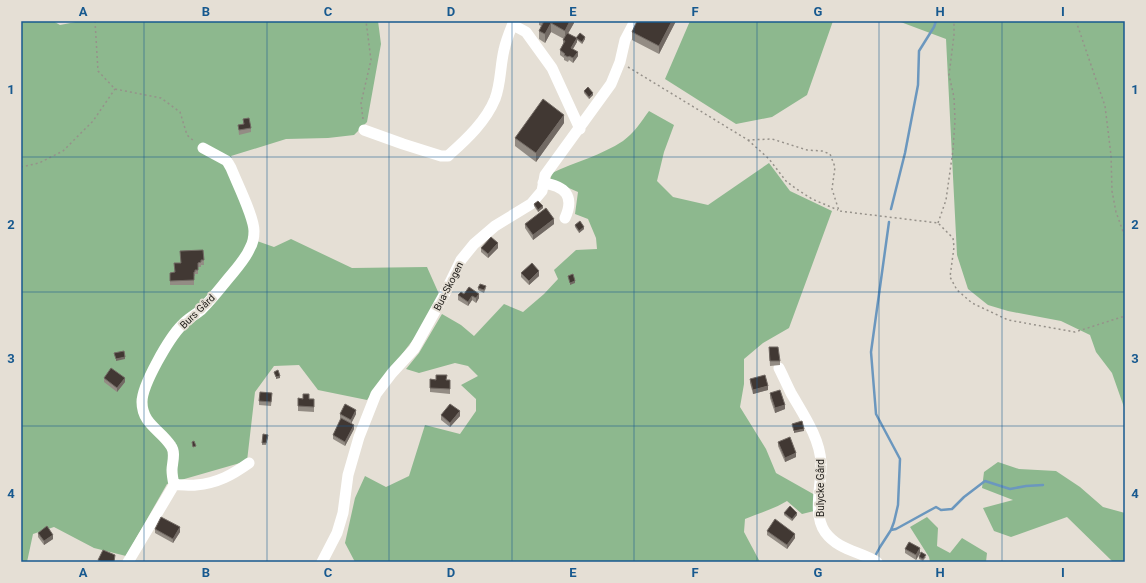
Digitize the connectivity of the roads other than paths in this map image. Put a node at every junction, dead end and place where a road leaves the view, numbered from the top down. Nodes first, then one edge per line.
1 (635, 21) edge
2 (513, 23) edge
3 (580, 129) junction
4 (364, 130) road end
5 (203, 148) road end
6 (543, 183) junction
7 (565, 218) dead end
8 (779, 368) dead end
9 (248, 463) dead end
10 (174, 485) junction
11 (128, 562) edge
12 (322, 562) edge
13 (877, 562) edge

1 - 3 street, Bua-Skogen
2 - 3 street
2 - 4 street
3 - 6 street, Bua-Skogen
5 - 10 street, Burs Gård
6 - 7 street
6 - 12 street, Bua-Skogen
8 - 13 street, Bulycke Gård
9 - 10 street
10 - 11 street

